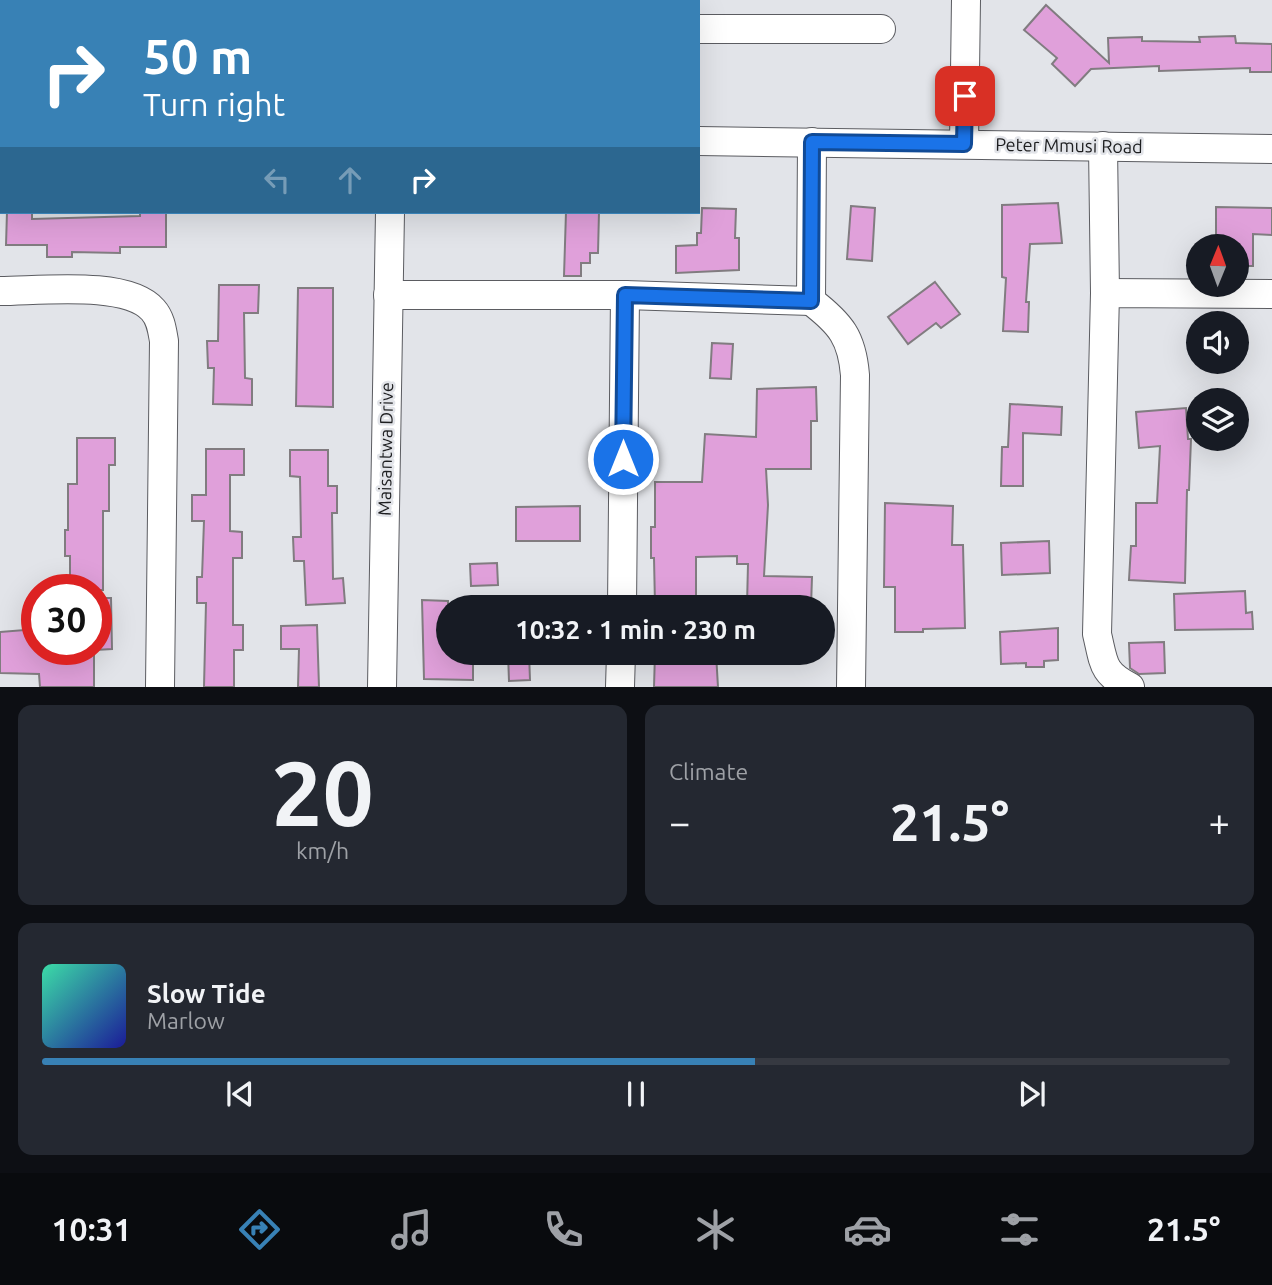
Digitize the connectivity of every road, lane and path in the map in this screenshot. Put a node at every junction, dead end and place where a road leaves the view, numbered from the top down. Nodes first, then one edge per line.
1 (966, 0) edge
2 (700, 29) edge
3 (881, 29) dead end
4 (700, 141) edge
5 (812, 142) junction
6 (964, 144) junction
7 (1102, 146) junction
8 (1272, 149) edge
9 (390, 214) edge
10 (0, 291) edge
11 (1105, 293) junction
12 (1272, 294) edge
13 (388, 295) junction
14 (625, 295) junction
15 (811, 301) junction
16 (622, 595) edge
17 (621, 665) edge
18 (160, 687) edge
19 (382, 687) edge
20 (620, 687) edge
21 (851, 687) edge
22 (1130, 687) edge

1 - 6 street
2 - 3 street
4 - 5 street, Peter Mmusi Road
5 - 6 street, Peter Mmusi Road
5 - 15 street
6 - 7 street, Peter Mmusi Road
7 - 8 street, Peter Mmusi Road
7 - 11 street
9 - 13 street, Maisantwa Drive
10 - 18 street
11 - 12 street
11 - 22 street
13 - 14 street
13 - 19 street, Maisantwa Drive
14 - 15 street
14 - 16 street
15 - 21 street
17 - 20 street

